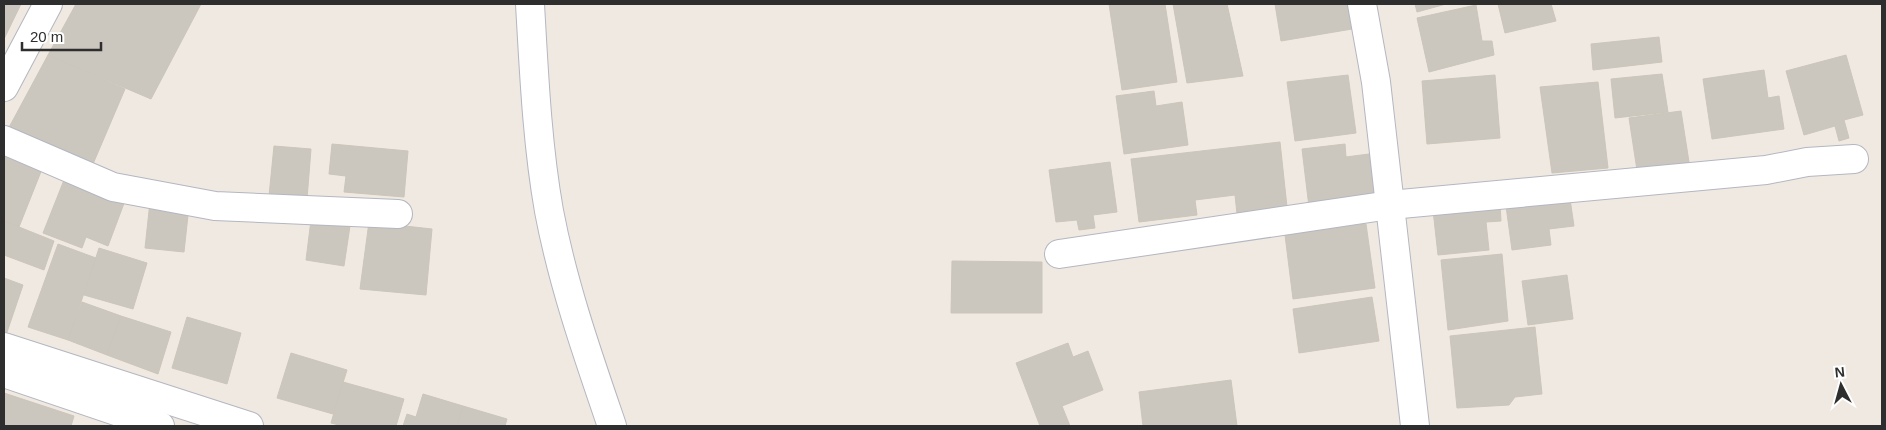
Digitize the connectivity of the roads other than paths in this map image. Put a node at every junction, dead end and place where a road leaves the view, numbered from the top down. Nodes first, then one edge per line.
1 (48, 4) edge
2 (530, 4) edge
3 (1362, 4) edge
4 (4, 88) edge
5 (4, 140) edge
6 (1854, 159) dead end
7 (1390, 206) junction
8 (398, 214) dead end
9 (1058, 254) dead end
10 (4, 347) edge
11 (4, 373) edge
12 (160, 426) edge
13 (249, 426) edge
14 (612, 426) edge
15 (1415, 426) edge

1 - 4 street
2 - 14 street
3 - 7 street
5 - 8 street
6 - 7 street
7 - 9 street
7 - 15 street
10 - 13 street
11 - 12 street

